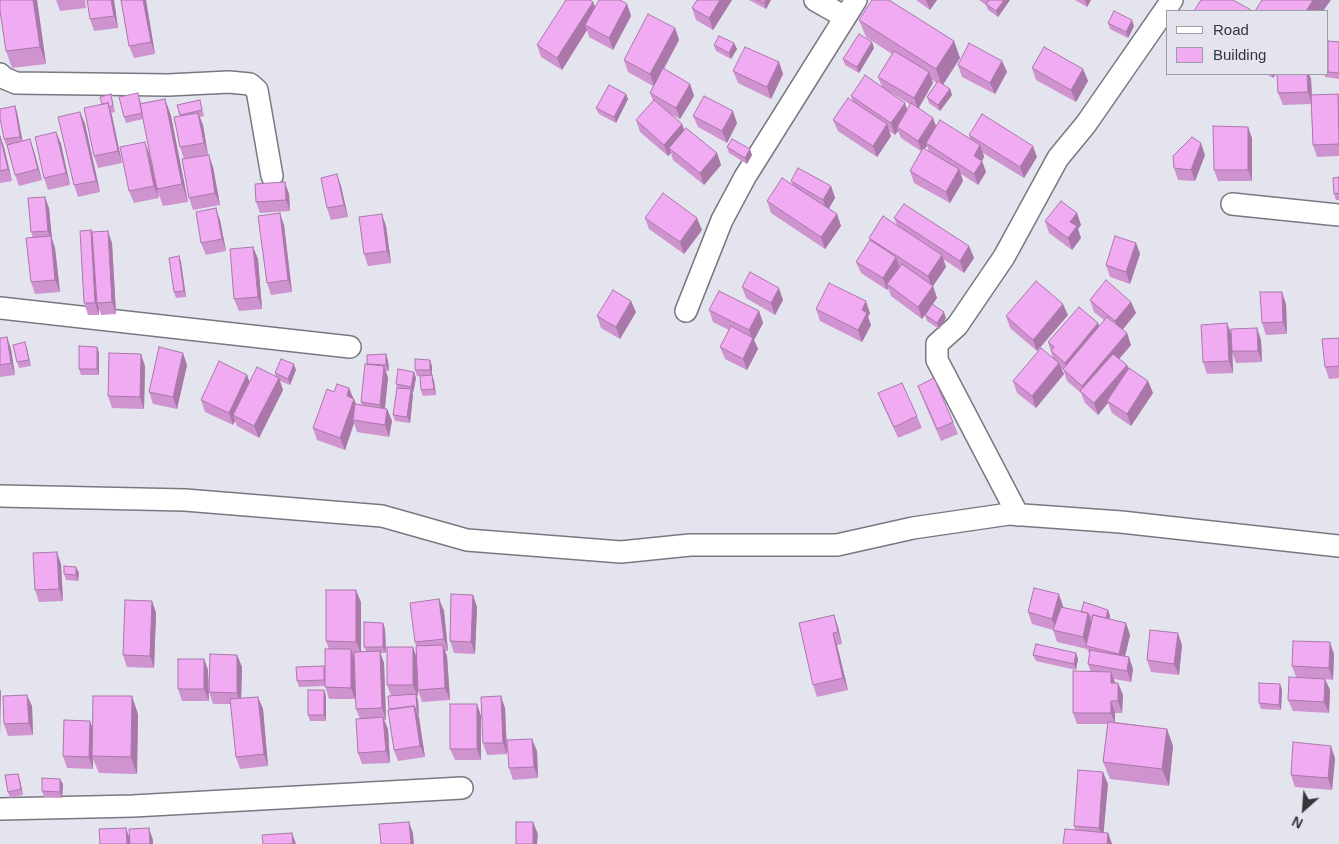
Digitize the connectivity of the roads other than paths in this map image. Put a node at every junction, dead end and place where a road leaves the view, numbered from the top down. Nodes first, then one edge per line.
1 (815, 0) edge
2 (1172, 0) edge
3 (851, 9) edge
4 (0, 74) edge
5 (272, 176) dead end
6 (1232, 204) dead end
7 (1339, 215) edge
8 (0, 308) edge
9 (686, 311) dead end
10 (350, 347) dead end
11 (0, 496) edge
12 (1018, 515) junction
13 (1339, 546) edge
14 (462, 788) dead end
15 (0, 809) edge

1 - 3 street
2 - 12 street
3 - 9 street
4 - 5 street
6 - 7 street
8 - 10 street
11 - 12 street
12 - 13 street
14 - 15 street

